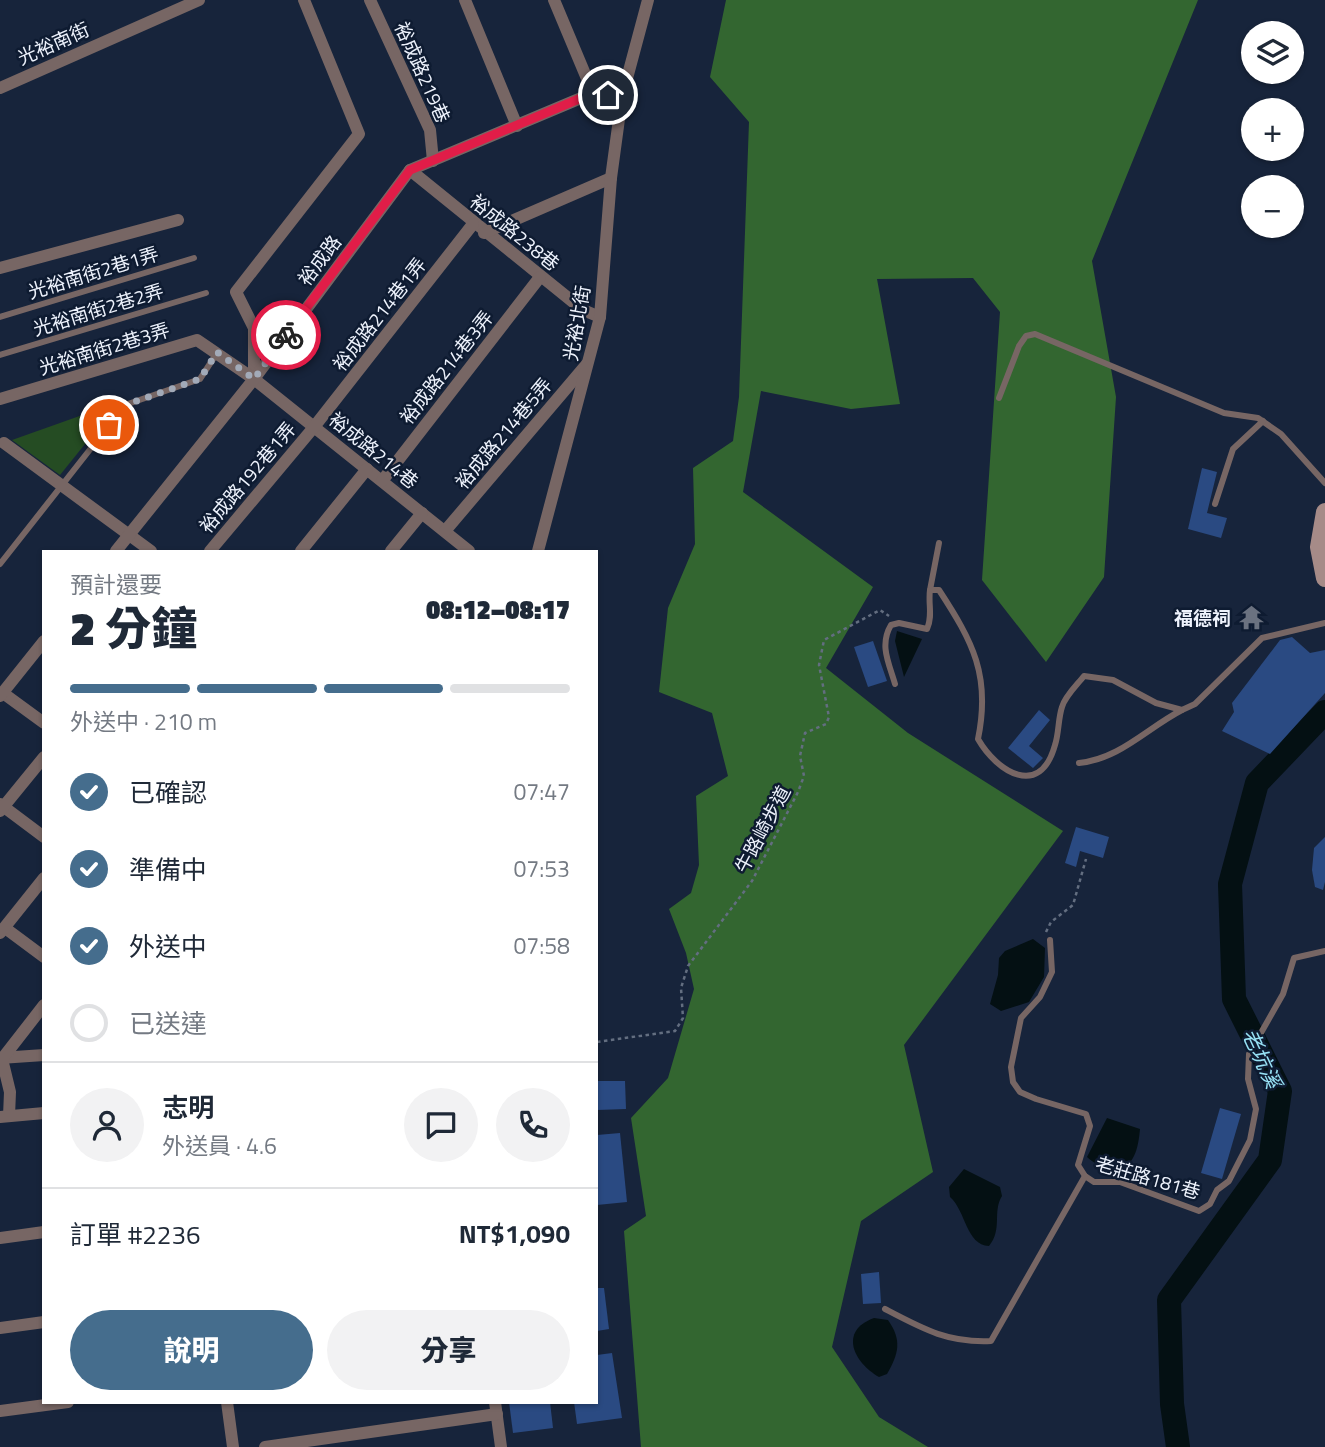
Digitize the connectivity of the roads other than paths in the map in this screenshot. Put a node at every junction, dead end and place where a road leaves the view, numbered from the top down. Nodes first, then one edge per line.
1 (199, 0) edge
2 (304, 0) edge
3 (370, 0) edge
4 (465, 0) edge
5 (554, 0) edge
6 (645, 3) edge
7 (0, 88) edge
8 (593, 93) junction
9 (622, 97) junction
10 (517, 126) junction
11 (433, 161) junction
12 (410, 170) junction
13 (611, 178) junction
14 (178, 220) dead end
15 (474, 224) junction
16 (484, 233) junction
17 (194, 258) dead end
18 (0, 268) edge
19 (540, 277) junction
20 (206, 293) dead end
21 (0, 317) edge
22 (600, 317) junction
23 (217, 352) junction
24 (0, 355) edge
25 (590, 360) junction
26 (254, 379) junction
27 (999, 398) dead end
28 (0, 399) edge
29 (1263, 421) junction
30 (314, 427) junction
31 (2, 446) edge
32 (367, 469) junction
33 (382, 481) junction
34 (1325, 484) edge
35 (60, 485) junction
36 (1215, 504) dead end
37 (1325, 512) edge
38 (422, 513) junction
39 (445, 531) junction
40 (129, 535) junction
41 (939, 543) dead end
42 (117, 550) edge
43 (149, 550) edge
44 (211, 550) edge
45 (302, 550) edge
46 (392, 550) edge
47 (468, 550) edge
48 (538, 550) edge
49 (0, 564) edge
50 (1325, 578) edge
51 (930, 590) junction
52 (1325, 623) edge
53 (42, 643) edge
54 (895, 684) dead end
55 (1, 694) edge
56 (1182, 710) junction
57 (42, 722) edge
58 (42, 759) edge
59 (1079, 763) dead end
60 (1, 807) edge
61 (42, 836) edge
62 (42, 881) edge
63 (2, 931) edge
64 (1050, 940) road end
65 (1325, 951) edge
66 (42, 956) edge
67 (42, 1008) edge
68 (42, 1055) edge
69 (1, 1059) edge
70 (42, 1113) edge
71 (5, 1117) edge
72 (1085, 1176) junction
73 (42, 1232) edge
74 (0, 1238) edge
75 (886, 1309) dead end
76 (42, 1322) edge
77 (0, 1328) edge
78 (54, 1404) edge
79 (228, 1404) edge
80 (496, 1408) edge
81 (0, 1412) edge
82 (233, 1447) edge
83 (265, 1447) edge
84 (502, 1447) edge

1 - 7 street, 光裕南街
2 - 26 street
3 - 11 street, 裕成路219巷
4 - 10 street
5 - 8 street
6 - 9 street
8 - 9 street
8 - 10 street
9 - 13 street, 光裕北街
10 - 11 street
11 - 12 street
12 - 15 street, 裕成路238巷
12 - 26 street, 裕成路
13 - 16 street
13 - 22 street, 光裕北街
14 - 18 street
15 - 16 street, 裕成路238巷
15 - 30 street, 裕成路214巷1弄
16 - 19 street, 裕成路238巷
17 - 21 lane, 光裕南街2巷1弄
19 - 22 street, 裕成路238巷
19 - 33 street, 裕成路214巷3弄
20 - 24 lane, 光裕南街2巷2弄
22 - 25 street, 光裕北街
23 - 26 street, 裕成路214巷
23 - 28 street, 光裕南街2巷3弄
23 - 35 lane
25 - 39 street, 裕成路214巷5弄
25 - 48 street, 光裕北街
26 - 30 street, 裕成路214巷
26 - 40 street, 裕成路
27 - 29 lane
29 - 34 lane
29 - 36 lane
30 - 32 street, 裕成路214巷
30 - 44 street, 裕成路192巷1弄
31 - 35 street
32 - 33 street, 裕成路214巷
32 - 45 street
33 - 38 street, 裕成路214巷
35 - 40 street
35 - 49 lane
37 - 50 street
38 - 39 street, 裕成路214巷
38 - 46 street
39 - 47 street, 裕成路214巷
40 - 42 street, 裕成路
40 - 43 street
41 - 51 lane
51 - 54 lane
51 - 56 lane
52 - 56 lane
53 - 55 street
55 - 57 street
56 - 59 lane
58 - 60 street
60 - 61 street
62 - 63 street
63 - 66 street
64 - 72 lane, 老莊路181巷
65 - 72 lane, 老莊路181巷
67 - 69 street
68 - 69 street
69 - 71 street
70 - 71 street
72 - 75 lane
73 - 74 street
76 - 77 street
78 - 81 street
79 - 82 street
80 - 83 street
80 - 84 street

